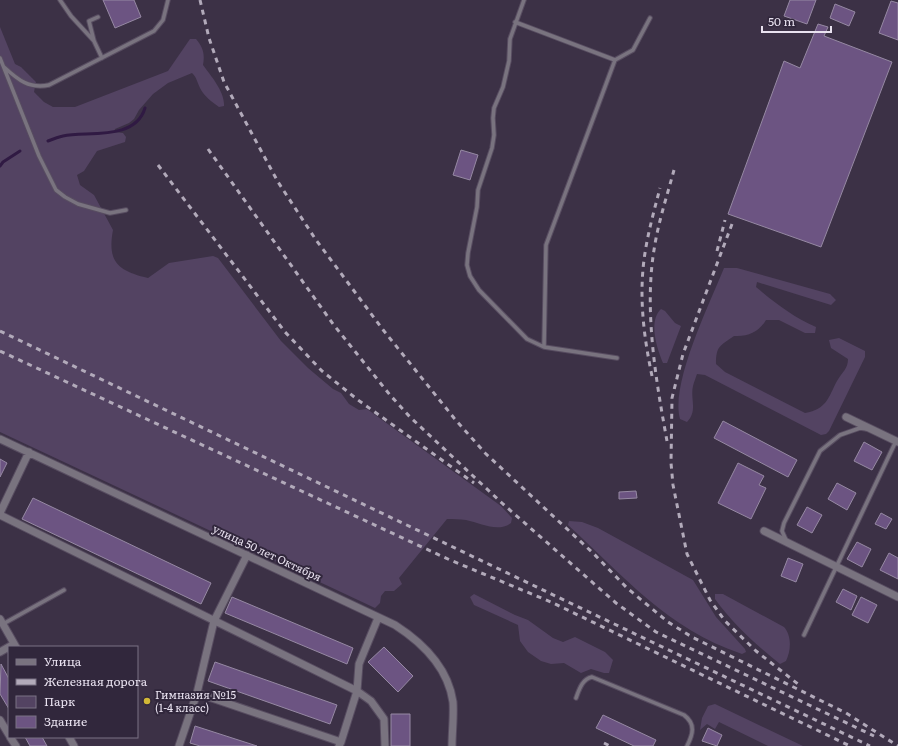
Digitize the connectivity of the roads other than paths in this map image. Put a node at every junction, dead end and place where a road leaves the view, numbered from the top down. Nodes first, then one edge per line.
1 (60, 0) edge
2 (168, 0) edge
3 (524, 0) edge
4 (98, 16) dead end
5 (650, 18) dead end
6 (515, 22) junction
7 (94, 41) junction
8 (0, 58) edge
9 (102, 58) junction
10 (615, 60) junction
11 (3, 66) junction
12 (126, 210) dead end
13 (544, 347) junction
14 (617, 358) dead end
15 (846, 417) dead end
16 (872, 429) junction
17 (0, 439) edge
18 (897, 442) edge
19 (29, 452) junction
20 (0, 514) edge
21 (764, 531) dead end
22 (789, 543) junction
23 (247, 555) junction
24 (835, 566) junction
25 (64, 590) dead end
26 (898, 597) edge
27 (378, 618) junction
28 (214, 621) junction
29 (2, 622) edge
30 (804, 634) dead end
31 (15, 645) edge
32 (357, 691) junction
33 (197, 693) junction
34 (576, 698) dead end
35 (0, 720) edge
36 (8, 733) edge
37 (340, 744) edge
38 (179, 746) edge
39 (385, 746) edge
40 (452, 746) edge
41 (687, 746) edge

1 - 7 lane
2 - 9 lane
3 - 6 lane
4 - 7 lane
5 - 10 lane
6 - 10 lane
6 - 13 lane
7 - 9 lane
8 - 11 lane
9 - 11 lane
10 - 13 lane
11 - 12 lane
13 - 14 lane
15 - 16 street
16 - 18 street
16 - 22 lane
17 - 19 street, улица 50 лет Октября
18 - 24 lane
19 - 20 street
19 - 23 street, улица 50 лет Октября
20 - 28 street
21 - 22 street
22 - 24 street
23 - 27 street, улица 50 лет Октября
23 - 28 street
24 - 26 street
24 - 30 lane
25 - 29 lane
27 - 32 street
27 - 40 street, улица 50 лет Октября
28 - 32 street
28 - 33 street
29 - 31 street
32 - 37 street
32 - 39 street
33 - 37 street
33 - 38 street
34 - 41 lane
35 - 36 street

